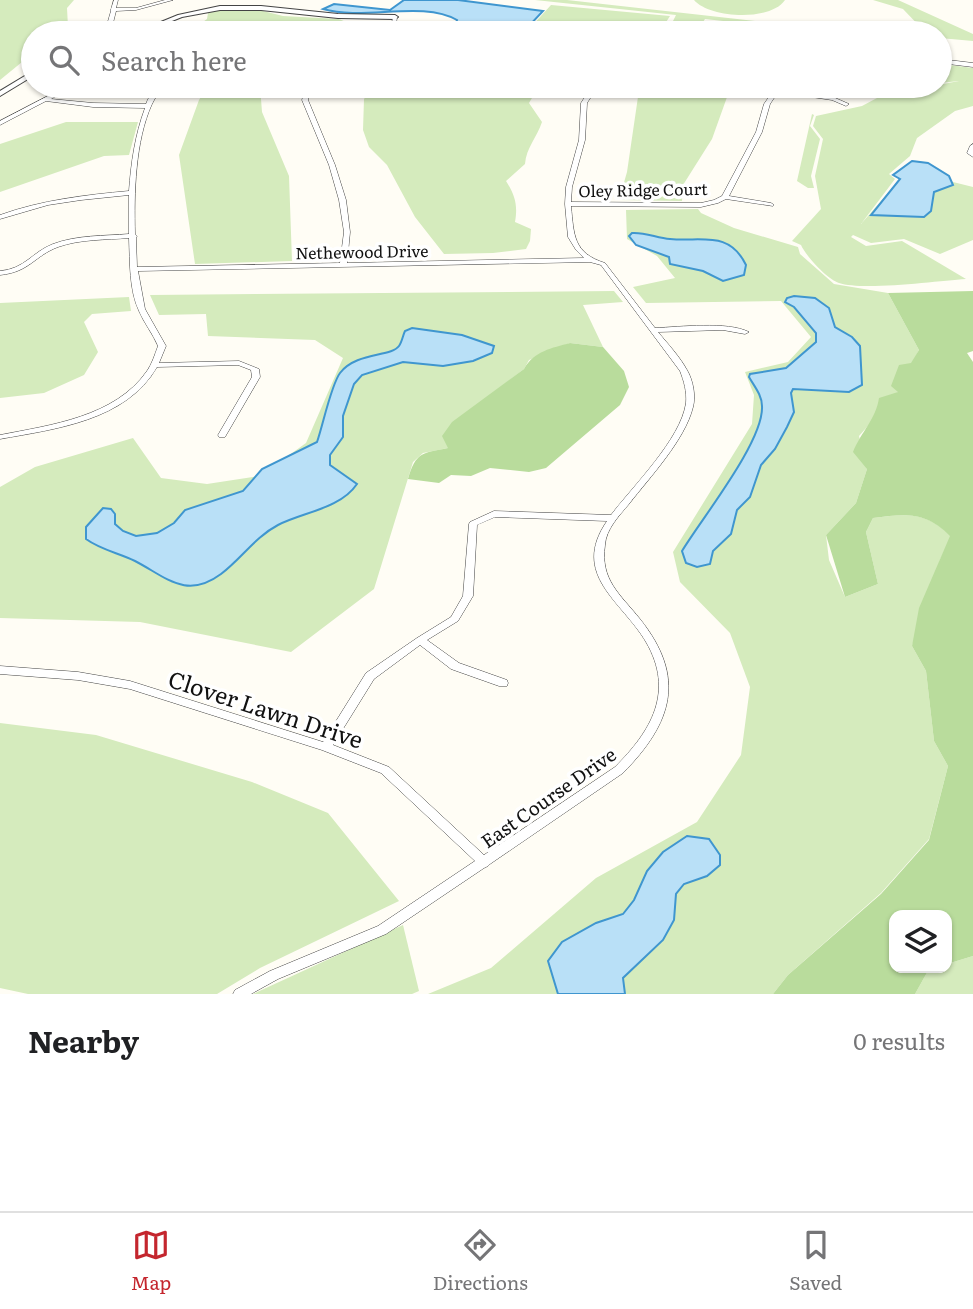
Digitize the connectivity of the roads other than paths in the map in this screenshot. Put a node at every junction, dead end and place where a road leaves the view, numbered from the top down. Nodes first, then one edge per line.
1 (116, 0) edge
2 (171, 0) edge
3 (112, 10) junction
4 (395, 17) joint
5 (110, 21) edge
6 (167, 21) edge
7 (394, 21) edge
8 (952, 62) edge
9 (973, 65) edge
10 (21, 81) edge
11 (0, 94) edge
12 (50, 98) edge
13 (149, 98) edge
14 (306, 98) edge
15 (587, 98) edge
16 (772, 98) edge
17 (825, 98) edge
18 (47, 100) junction
19 (846, 104) dead end
20 (146, 106) junction
21 (0, 123) edge
22 (973, 146) edge
23 (973, 155) edge
24 (131, 192) junction
25 (725, 197) junction
26 (568, 204) junction
27 (771, 205) dead end
28 (0, 217) edge
29 (134, 236) junction
30 (590, 260) junction
31 (343, 265) junction
32 (135, 269) junction
33 (0, 273) edge
34 (654, 330) junction
35 (745, 332) dead end
36 (157, 365) junction
37 (222, 435) dead end
38 (0, 437) edge
39 (613, 518) junction
40 (420, 639) junction
41 (0, 670) edge
42 (503, 683) dead end
43 (326, 747) junction
44 (484, 863) junction
45 (239, 994) edge

1 - 3 street
2 - 3 street
3 - 5 street
4 - 6 street
4 - 7 street
8 - 9 street
10 - 11 street
12 - 18 street
13 - 20 street
14 - 31 street
15 - 26 street, East Course Drive
16 - 25 street, Oley Ridge Court
17 - 19 street
18 - 20 street
18 - 21 street
20 - 24 street
22 - 23 street
24 - 28 street
24 - 29 street
25 - 26 street, Oley Ridge Court
25 - 27 street
26 - 30 street, East Course Drive
29 - 32 street
29 - 33 street
30 - 31 street, Nethewood Drive
30 - 34 street, East Course Drive
31 - 32 street, Nethewood Drive
32 - 36 street
34 - 35 street
34 - 39 street, East Course Drive
36 - 37 street
36 - 38 street
39 - 40 street
39 - 44 street, East Course Drive
40 - 42 street
40 - 43 street
41 - 43 street, Clover Lawn Drive
43 - 44 street, Clover Lawn Drive
44 - 45 street, East Course Drive

